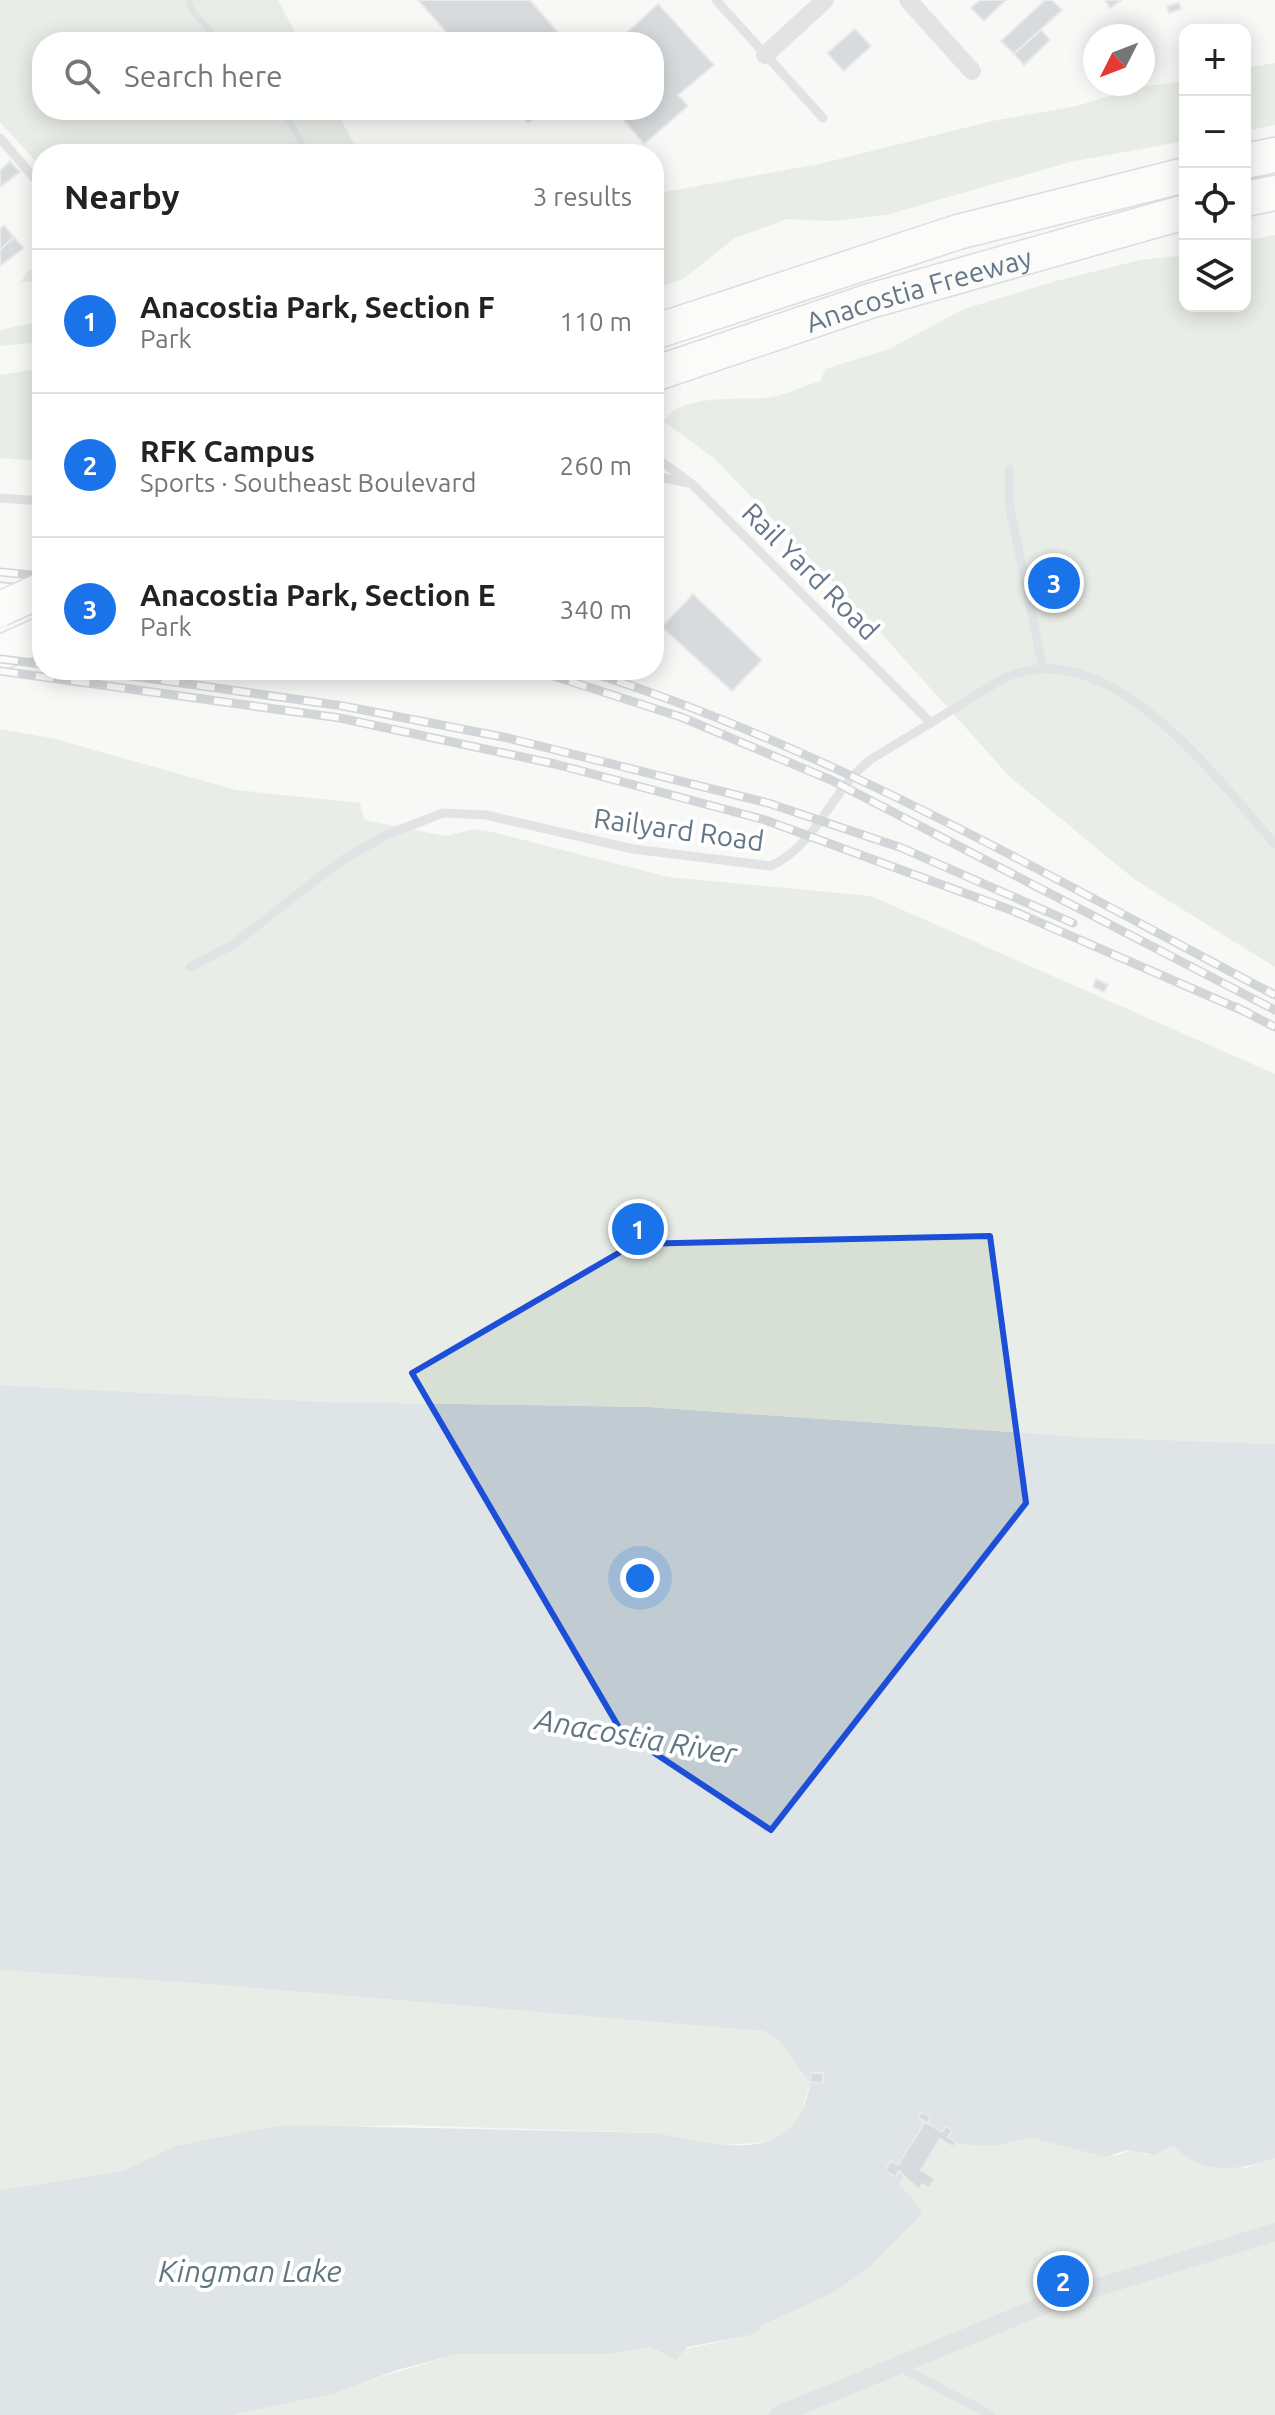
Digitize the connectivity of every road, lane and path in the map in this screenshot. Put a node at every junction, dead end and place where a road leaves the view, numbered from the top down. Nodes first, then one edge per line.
1 (716, 0) edge
2 (825, 0) edge
3 (908, 0) edge
4 (765, 55) junction
5 (972, 71) dead end
6 (823, 118) dead end
7 (0, 138) edge
8 (1275, 155) edge
9 (1251, 160) edge
10 (32, 175) edge
11 (1179, 177) edge
12 (1275, 193) edge
13 (1251, 198) edge
14 (1179, 214) edge
15 (664, 329) edge
16 (664, 371) edge
17 (664, 463) edge
18 (1009, 469) dead end
19 (664, 478) edge
20 (692, 484) junction
21 (0, 498) edge
22 (32, 500) edge
23 (32, 595) edge
24 (0, 609) edge
25 (32, 639) edge
26 (0, 653) edge
27 (1043, 668) junction
28 (931, 723) junction
29 (1275, 844) edge
30 (190, 967) dead end
31 (1275, 2232) edge
32 (900, 2367) junction
33 (778, 2415) edge
34 (991, 2415) edge

1 - 4 lane
2 - 4 street
3 - 5 street
4 - 6 lane
7 - 10 lane
8 - 9 highway
11 - 15 highway, Anacostia Freeway
12 - 13 highway
14 - 16 highway, Anacostia Freeway
17 - 20 lane, Rail Yard Road
18 - 27 lane
19 - 20 lane
20 - 28 lane, Rail Yard Road
21 - 22 lane
23 - 24 highway, bridge
25 - 26 highway
27 - 28 lane, Railyard Road
27 - 29 lane
28 - 30 lane, Railyard Road
31 - 32 street
32 - 33 street
32 - 34 lane

